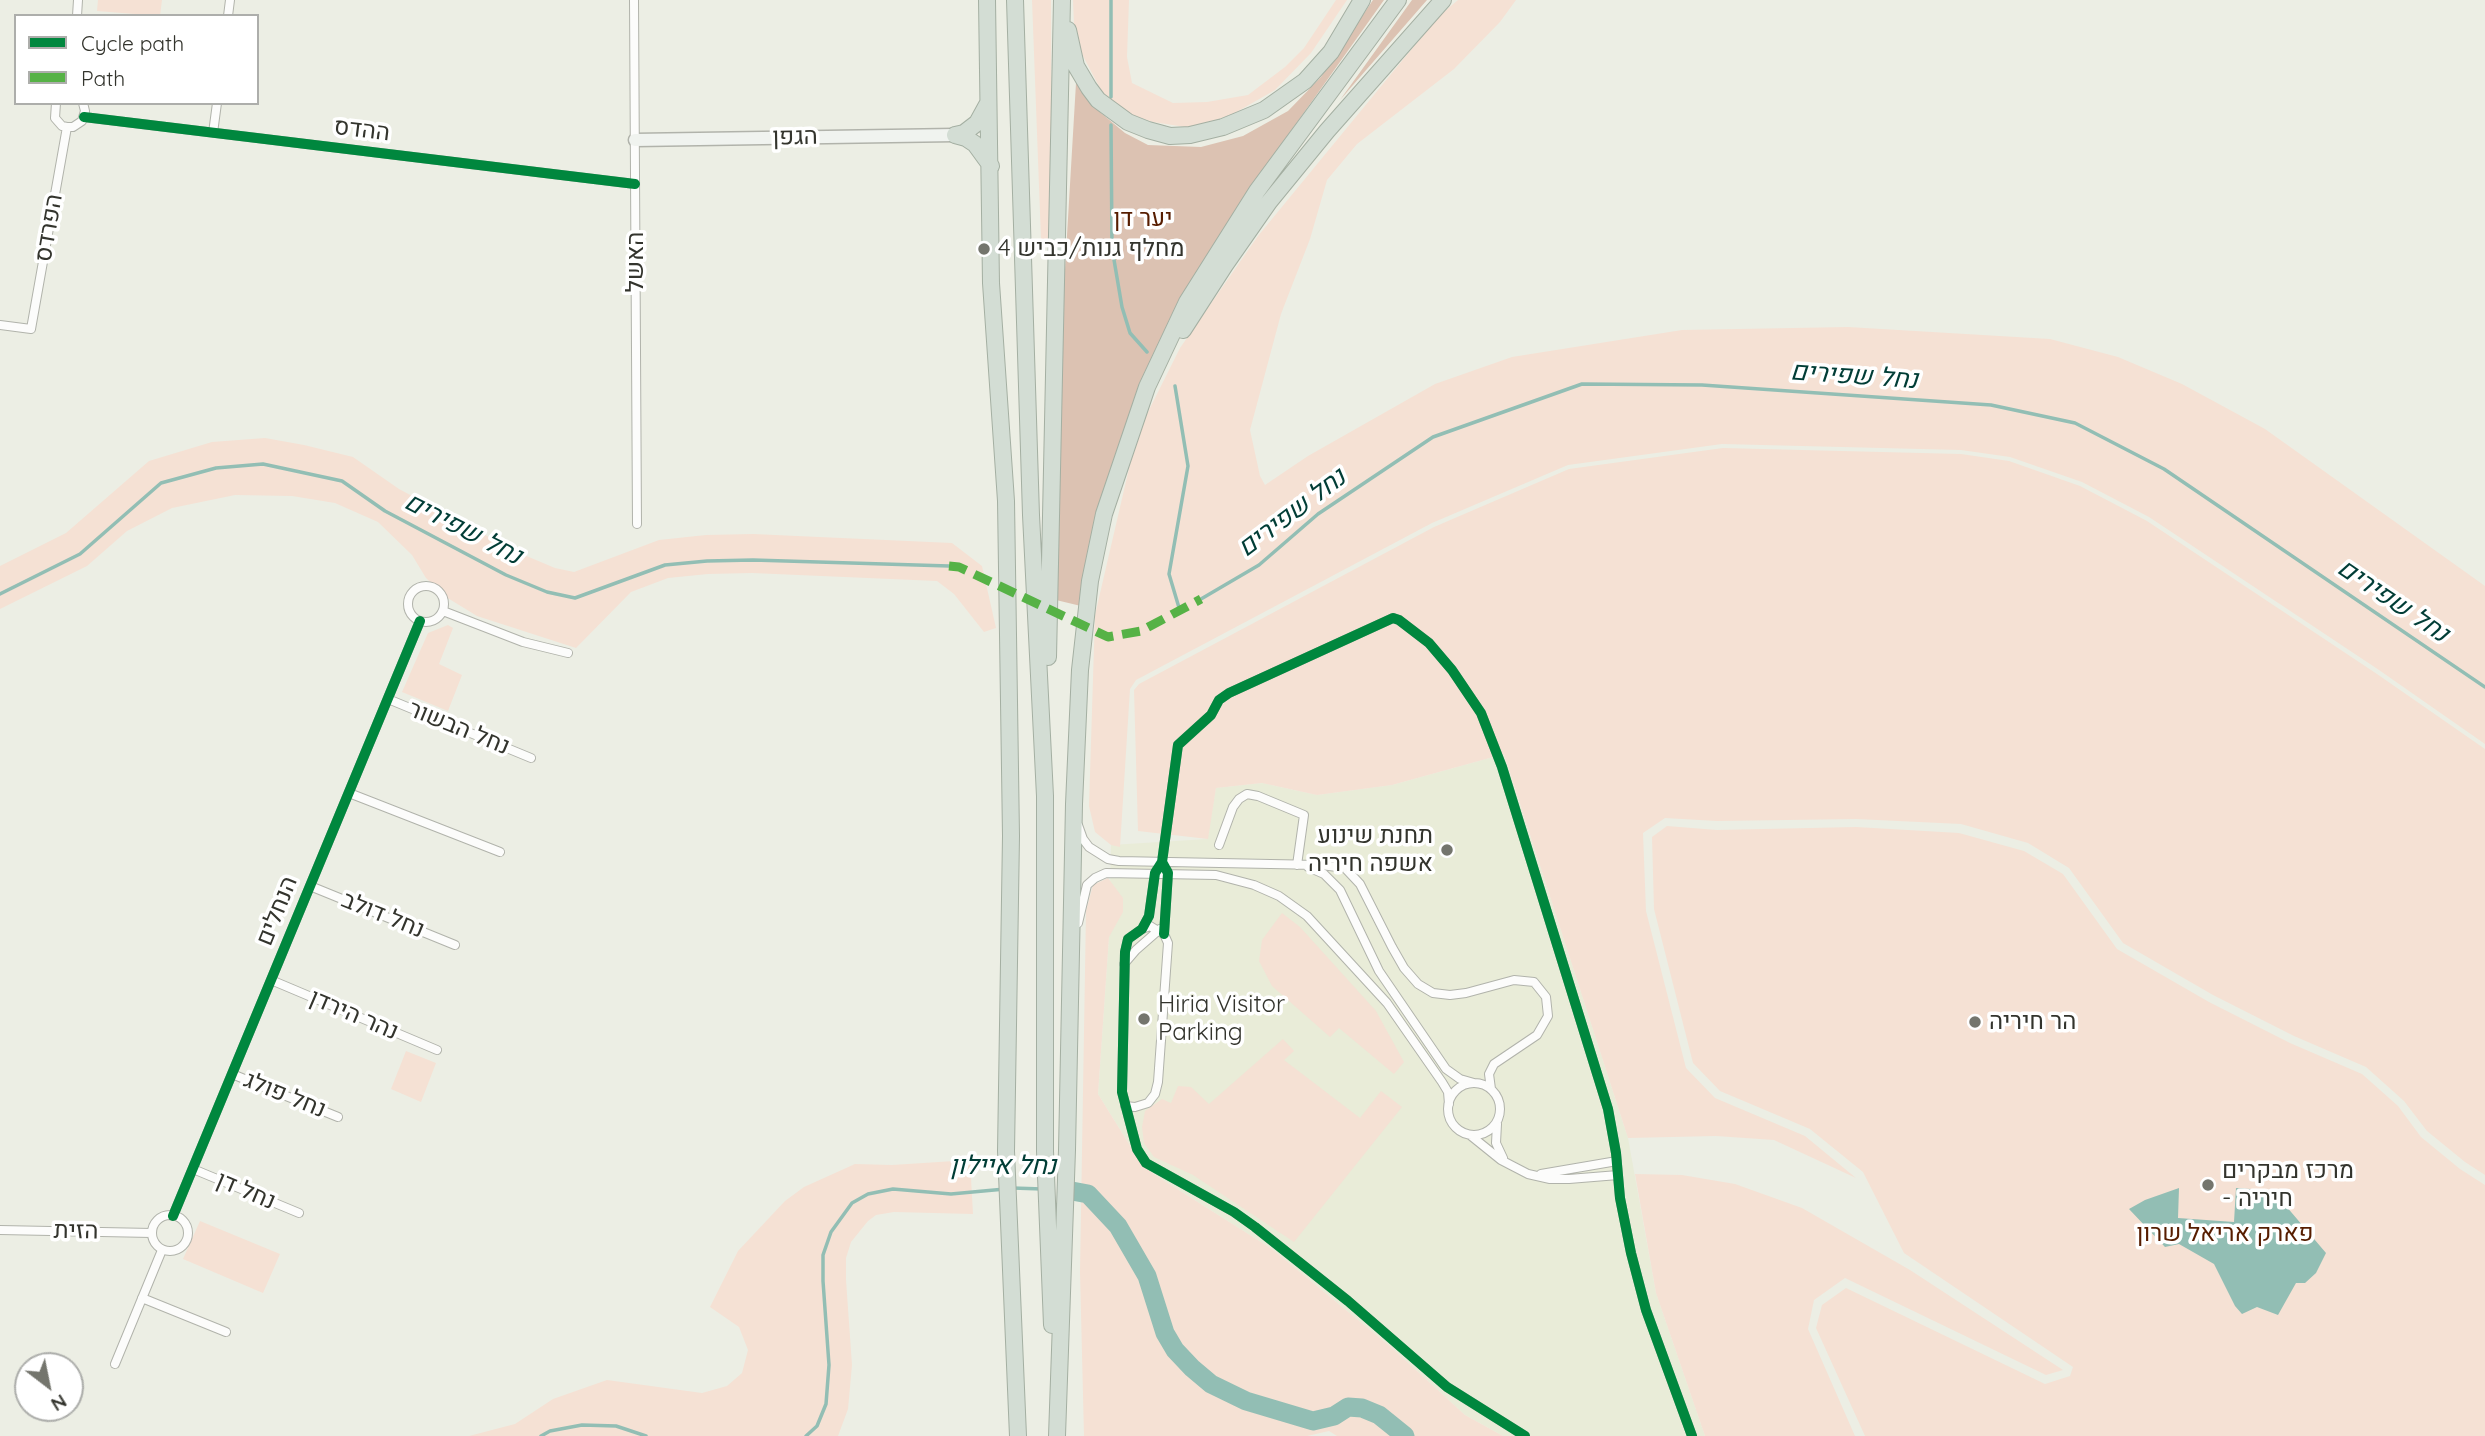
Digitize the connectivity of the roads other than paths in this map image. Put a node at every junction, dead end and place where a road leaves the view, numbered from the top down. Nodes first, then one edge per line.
1 (634, 0) edge
2 (987, 0) edge
3 (1016, 0) edge
4 (1063, 0) edge
5 (1362, 0) edge
6 (1398, 0) edge
7 (1443, 0) edge
8 (989, 101) junction
9 (55, 105) edge
10 (83, 105) edge
11 (217, 105) edge
12 (84, 117) junction
13 (67, 127) junction
14 (213, 133) junction
15 (955, 135) junction
16 (635, 140) junction
17 (991, 166) junction
18 (635, 184) junction
19 (0, 324) edge
20 (1147, 385) junction
21 (637, 524) dead end
22 (443, 611) junction
23 (420, 621) junction
24 (568, 653) dead end
25 (388, 699) junction
26 (531, 758) dead end
27 (349, 793) junction
28 (1045, 796) junction
29 (1074, 804) junction
30 (1219, 845) dead end
31 (500, 852) dead end
32 (1162, 862) junction
33 (1299, 865) junction
34 (1155, 873) junction
35 (1168, 873) junction
36 (310, 886) junction
37 (1142, 929) junction
38 (1161, 932) junction
39 (455, 945) dead end
40 (1072, 957) junction
41 (1124, 964) junction
42 (271, 980) junction
43 (437, 1050) dead end
44 (232, 1074) junction
45 (1474, 1083) junction
46 (1491, 1089) junction
47 (1448, 1104) junction
48 (1125, 1106) junction
49 (338, 1117) dead end
50 (1499, 1117) junction
51 (1470, 1135) junction
52 (1617, 1161) junction
53 (1516, 1169) junction
54 (193, 1170) junction
55 (1528, 1174) junction
56 (1618, 1175) junction
57 (299, 1213) dead end
58 (173, 1216) junction
59 (0, 1230) edge
60 (152, 1233) junction
61 (162, 1250) junction
62 (142, 1298) junction
63 (226, 1332) dead end
64 (115, 1364) dead end
65 (1018, 1436) edge
66 (1057, 1436) edge
67 (1525, 1436) edge
68 (1692, 1436) edge

1 - 16 street, האשל
2 - 8 highway
3 - 28 highway
4 - 5 highway
4 - 28 highway
6 - 20 highway
7 - 20 highway
8 - 15 highway
8 - 17 highway
9 - 13 street
10 - 12 street
11 - 14 street
12 - 13 street
12 - 14 street, ההדס
13 - 19 street, הפרדס
14 - 18 street, ההדס
15 - 16 street, הגפן
15 - 17 highway
16 - 18 street, האשל
17 - 65 highway
18 - 21 street, האשל
20 - 29 highway
22 - 23 street
22 - 23 street
22 - 24 street
23 - 25 street, הנחלים
25 - 26 street, נחל הבשור
25 - 27 street, הנחלים
27 - 31 street
27 - 36 street, הנחלים
28 - 66 highway
29 - 32 street
29 - 40 highway
30 - 33 street
32 - 33 street
32 - 34 street
32 - 35 street
32 - 52 street
33 - 45 street
33 - 46 street
34 - 35 street
34 - 37 street
34 - 40 street
35 - 38 street
35 - 47 street
36 - 39 street, נחל דולב
36 - 42 street, הנחלים
37 - 38 street
37 - 41 street
38 - 41 street
38 - 48 street
40 - 66 highway
41 - 48 street
42 - 43 street, נהר הירדן
42 - 44 street, הנחלים
44 - 49 street, נחל פולג
44 - 54 street, הנחלים
45 - 46 street
45 - 47 street
46 - 50 street
47 - 51 street
48 - 67 street
50 - 51 street
50 - 53 street
51 - 53 street
52 - 55 street
52 - 56 street
53 - 55 street
54 - 57 street, נחל דן
54 - 58 street, הנחלים
55 - 56 street
56 - 68 street
58 - 60 street
58 - 61 street
59 - 60 street, הזית
60 - 61 street
61 - 62 street
62 - 63 street
62 - 64 street

